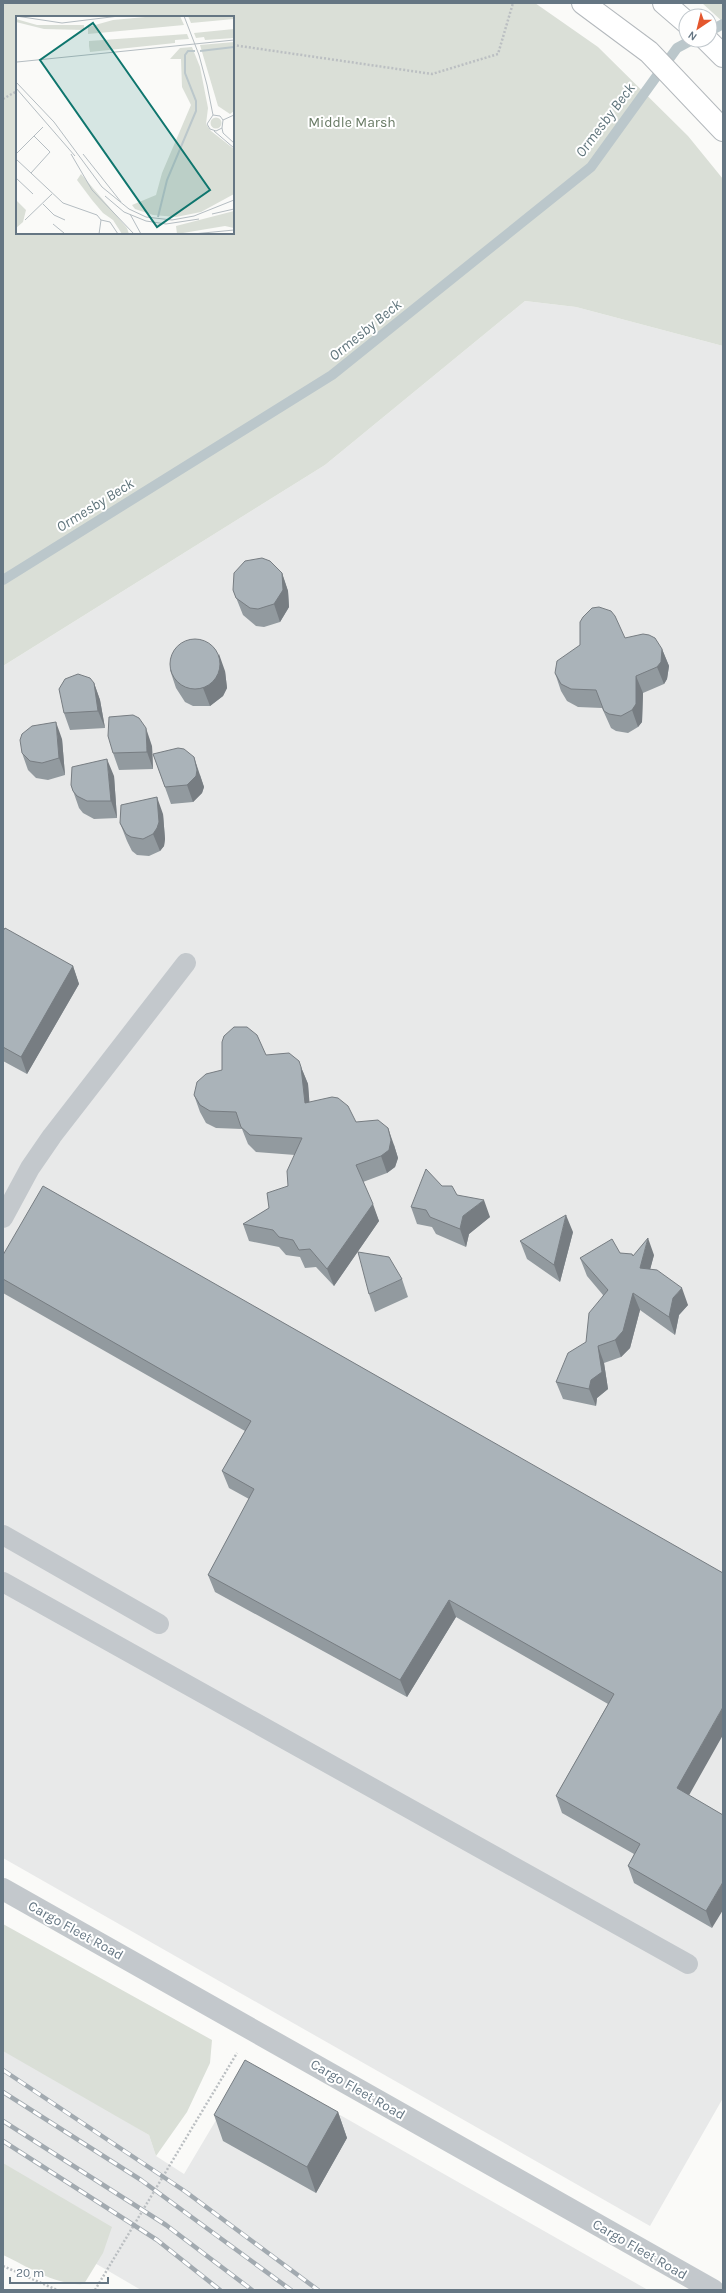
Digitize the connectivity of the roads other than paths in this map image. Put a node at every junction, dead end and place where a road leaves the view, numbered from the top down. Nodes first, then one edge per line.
1 (583, 3) edge
2 (664, 3) edge
3 (678, 15) edge
4 (715, 48) edge
5 (723, 56) edge
6 (723, 130) edge
7 (186, 963) dead end
8 (3, 1218) edge
9 (3, 1535) edge
10 (3, 1582) edge
11 (159, 1624) dead end
12 (3, 1889) edge
13 (688, 1964) dead end
14 (713, 2290) edge

1 - 6 highway
2 - 3 highway
4 - 5 highway
7 - 8 lane
9 - 11 lane
10 - 13 lane
12 - 14 street, Cargo Fleet Road

